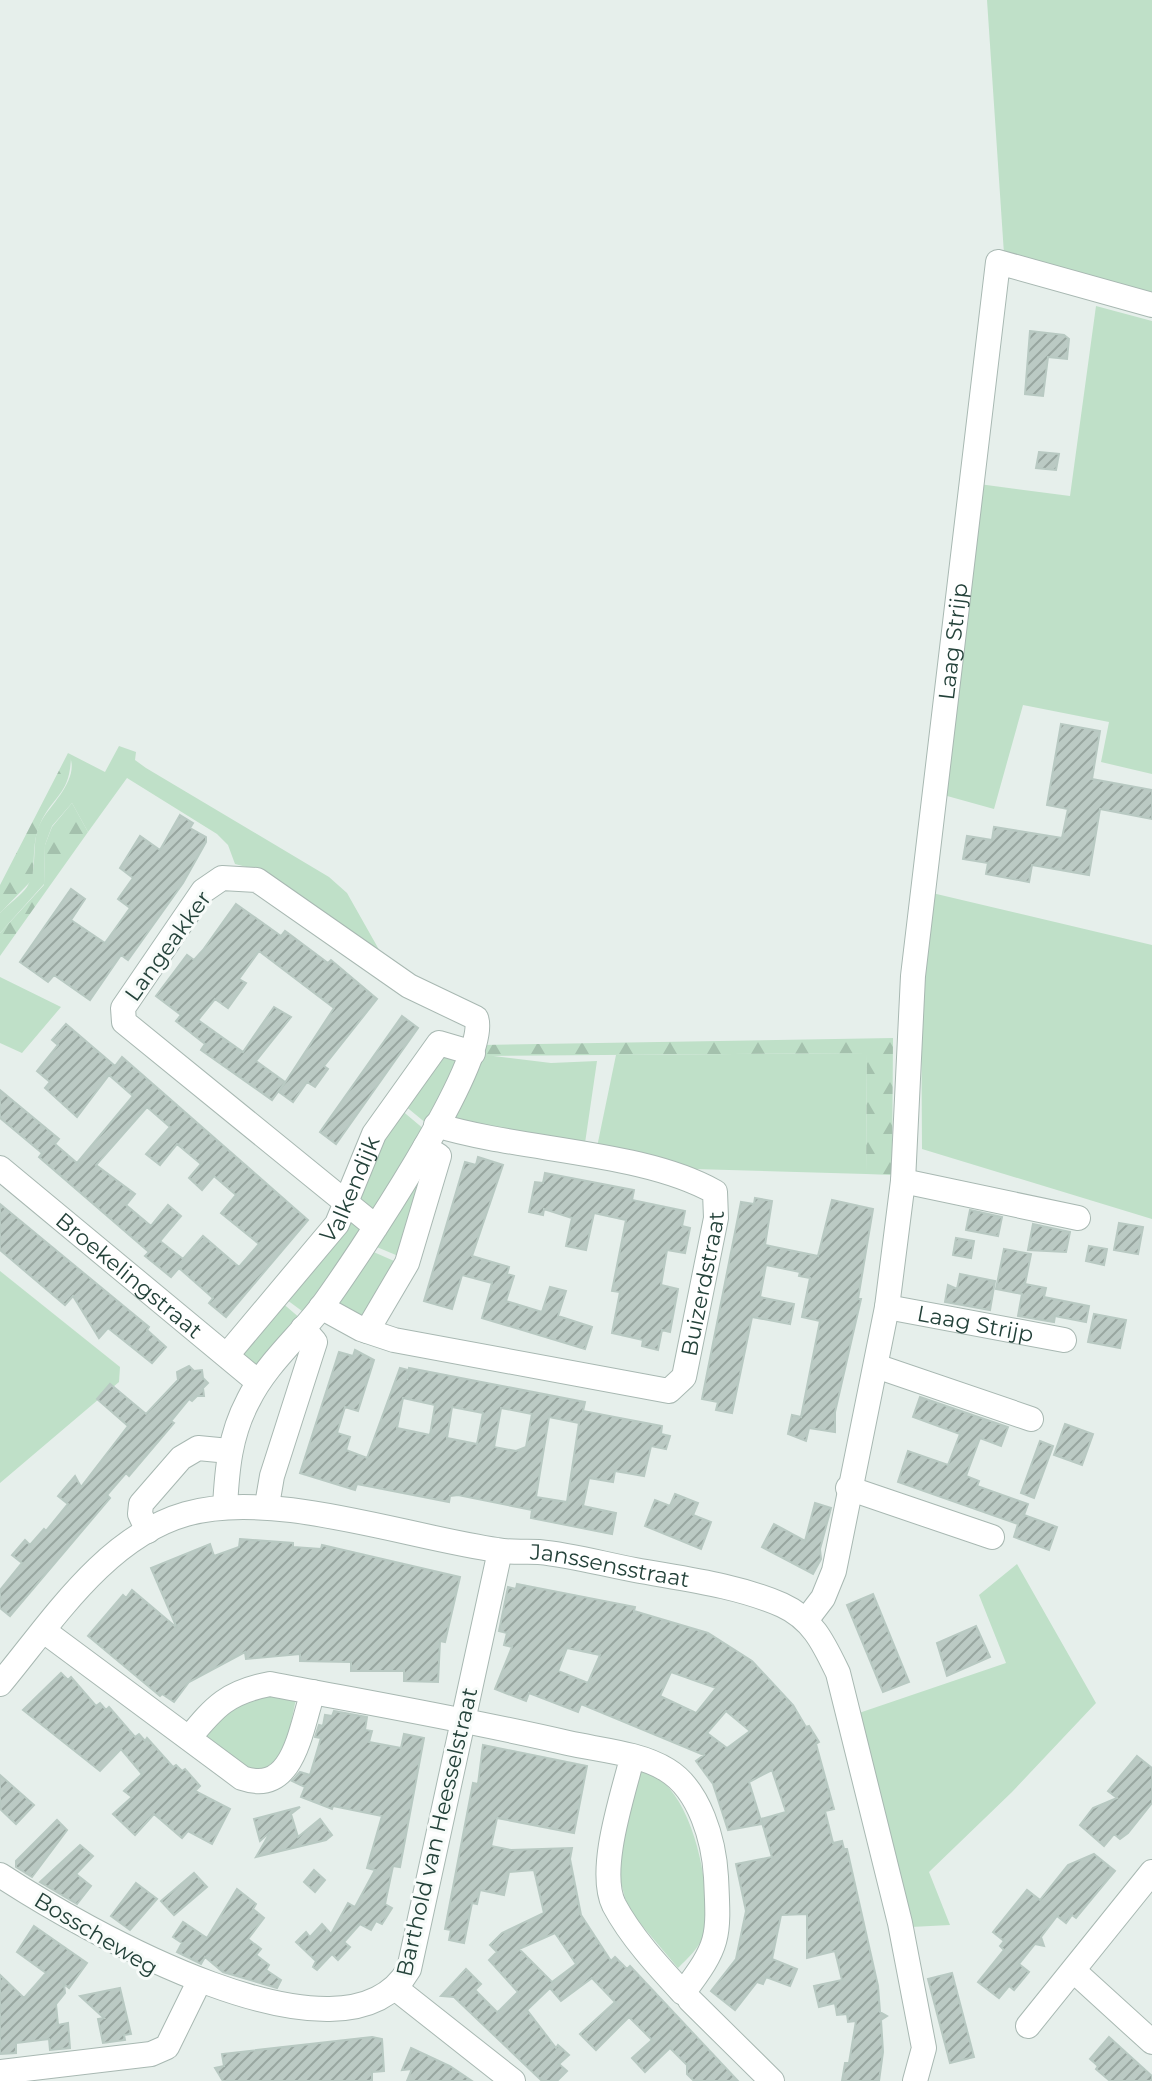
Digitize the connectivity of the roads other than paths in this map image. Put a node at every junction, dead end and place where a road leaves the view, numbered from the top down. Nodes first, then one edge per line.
1 (1152, 305) edge
2 (474, 1052) junction
3 (431, 1136) junction
4 (0, 1168) edge
5 (903, 1181) junction
6 (346, 1206) junction
7 (1078, 1218) dead end
8 (376, 1227) junction
9 (321, 1307) junction
10 (887, 1307) junction
11 (303, 1328) junction
12 (367, 1331) junction
13 (1064, 1340) dead end
14 (227, 1355) junction
15 (876, 1366) junction
16 (258, 1382) junction
17 (1031, 1419) dead end
18 (229, 1451) junction
19 (848, 1488) junction
20 (267, 1505) junction
21 (225, 1507) junction
22 (148, 1531) junction
23 (992, 1537) dead end
24 (500, 1551) junction
25 (807, 1619) junction
26 (44, 1631) junction
27 (0, 1684) edge
28 (313, 1692) junction
29 (463, 1719) junction
30 (189, 1738) junction
31 (632, 1758) junction
32 (1152, 1872) edge
33 (0, 1875) edge
34 (1074, 1971) junction
35 (195, 1990) junction
36 (399, 1991) junction
37 (690, 2000) dead end
38 (1028, 2026) dead end
39 (1152, 2042) edge
40 (0, 2072) edge
41 (513, 2081) edge
42 (772, 2081) edge
43 (915, 2081) edge

1 - 5 street, Laag Strijp
2 - 3 street, Valkendijk
2 - 6 street, Valkendijk
2 - 6 street, Langeakker
3 - 8 street, Valkendijk
3 - 12 street
3 - 12 street, Buizerdstraat
4 - 14 street, Broekelingstraat
5 - 7 street
5 - 10 street, Laag Strijp
6 - 8 street, Langeakker
6 - 14 street, Valkendijk
8 - 9 street, Valkendijk
9 - 11 street, Valkendijk
9 - 12 street, Buizerdstraat
10 - 13 street, Laag Strijp
10 - 15 street, Laag Strijp
11 - 16 street, Valkendijk
11 - 20 street
14 - 16 street, Broekelingstraat
15 - 17 street
15 - 19 street, Laag Strijp
16 - 18 street, Valkendijk
18 - 21 street, Valkendijk
18 - 22 street
19 - 23 street
19 - 25 street, Laag Strijp
20 - 21 street, Janssensstraat
20 - 24 street, Janssensstraat
21 - 22 street, Janssensstraat
22 - 26 street, Janssensstraat
24 - 25 street, Janssensstraat
24 - 29 street, Barthold van Heesselstraat
25 - 43 street
26 - 27 street, Janssensstraat
26 - 30 street
28 - 29 street
28 - 30 street
28 - 30 street
29 - 31 street
29 - 36 street, Barthold van Heesselstraat
31 - 31 street
32 - 34 street
33 - 35 street, Bosscheweg
34 - 38 street
34 - 39 street
35 - 36 street, Barthold van Heesselstraat
35 - 40 street
36 - 41 street
37 - 42 street

